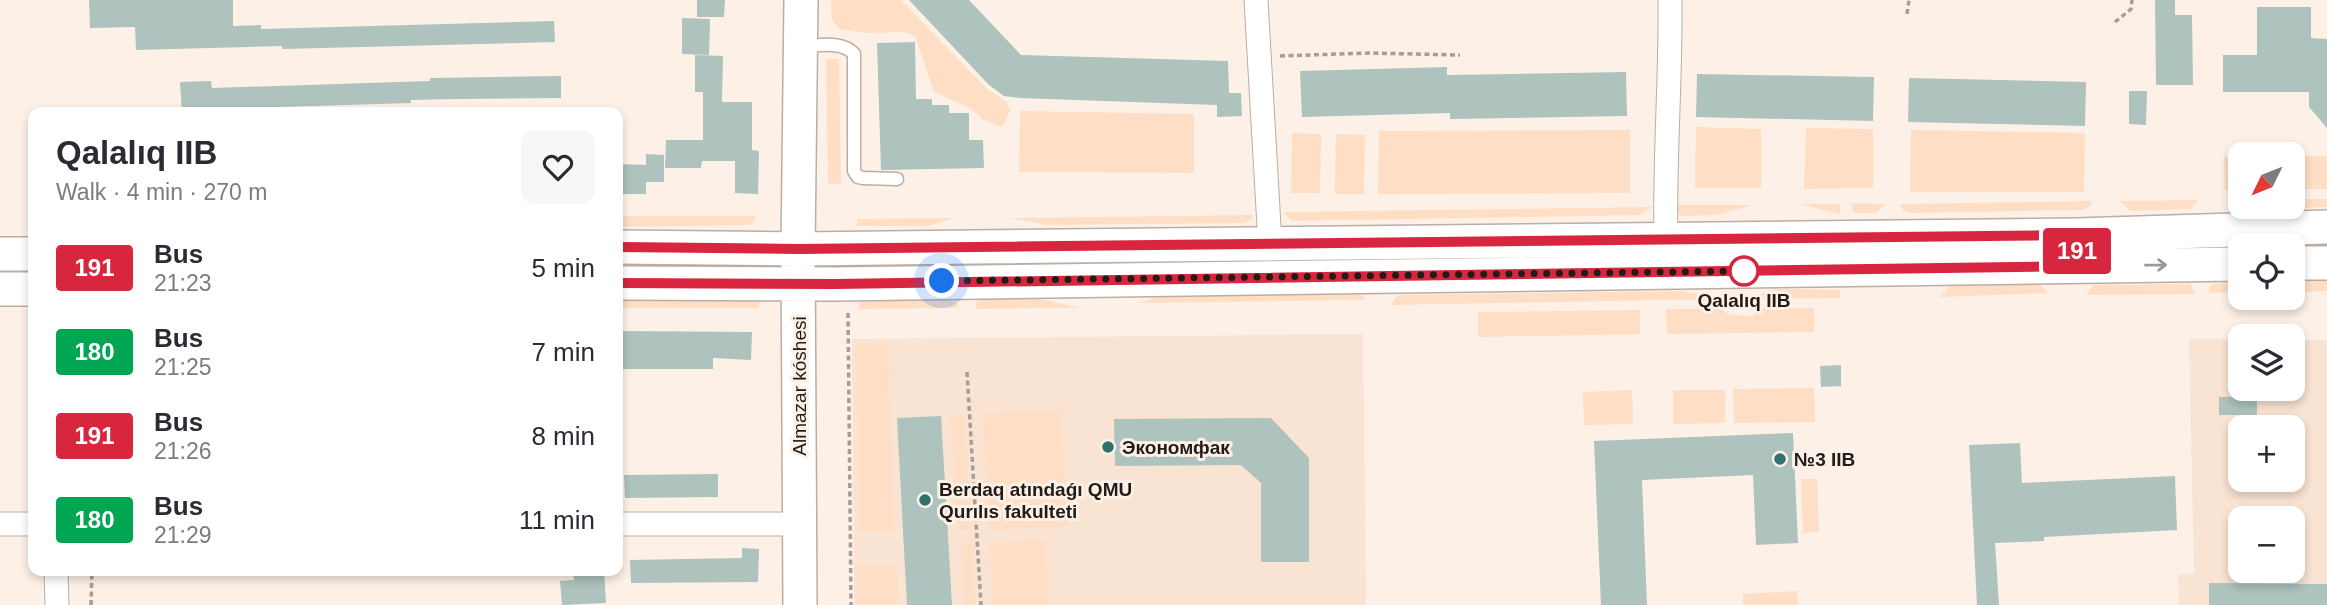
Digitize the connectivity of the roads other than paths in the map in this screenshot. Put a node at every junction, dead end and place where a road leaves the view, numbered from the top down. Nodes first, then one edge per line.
1 (801, 0) edge
2 (1256, 0) edge
3 (1670, 0) edge
4 (801, 46) junction
5 (897, 178) dead end
6 (2327, 227) edge
7 (1666, 239) junction
8 (1270, 244) junction
9 (623, 247) edge
10 (798, 249) junction
11 (2077, 250) junction
12 (0, 254) edge
13 (28, 254) edge
14 (2228, 263) edge
15 (2305, 263) edge
16 (2327, 263) edge
17 (623, 283) edge
18 (799, 283) junction
19 (0, 289) edge
20 (28, 289) edge
21 (0, 524) edge
22 (28, 524) edge
23 (623, 524) edge
24 (798, 524) junction
25 (56, 576) edge
26 (57, 605) edge
27 (800, 605) edge

1 - 4 street, Almazar kóshesi
2 - 8 street
3 - 7 street
4 - 5 lane
4 - 10 street, Almazar kóshesi
6 - 11 street
7 - 8 street
7 - 11 street
8 - 10 street
9 - 10 street
10 - 18 street, Almazar kóshesi
11 -> 14 street
11 - 18 street
12 - 13 street
15 - 16 street
17 - 18 street
18 - 24 street, Almazar kóshesi
19 - 20 street
21 - 22 street
23 - 24 street
24 - 27 street, Almazar kóshesi
25 - 26 street

